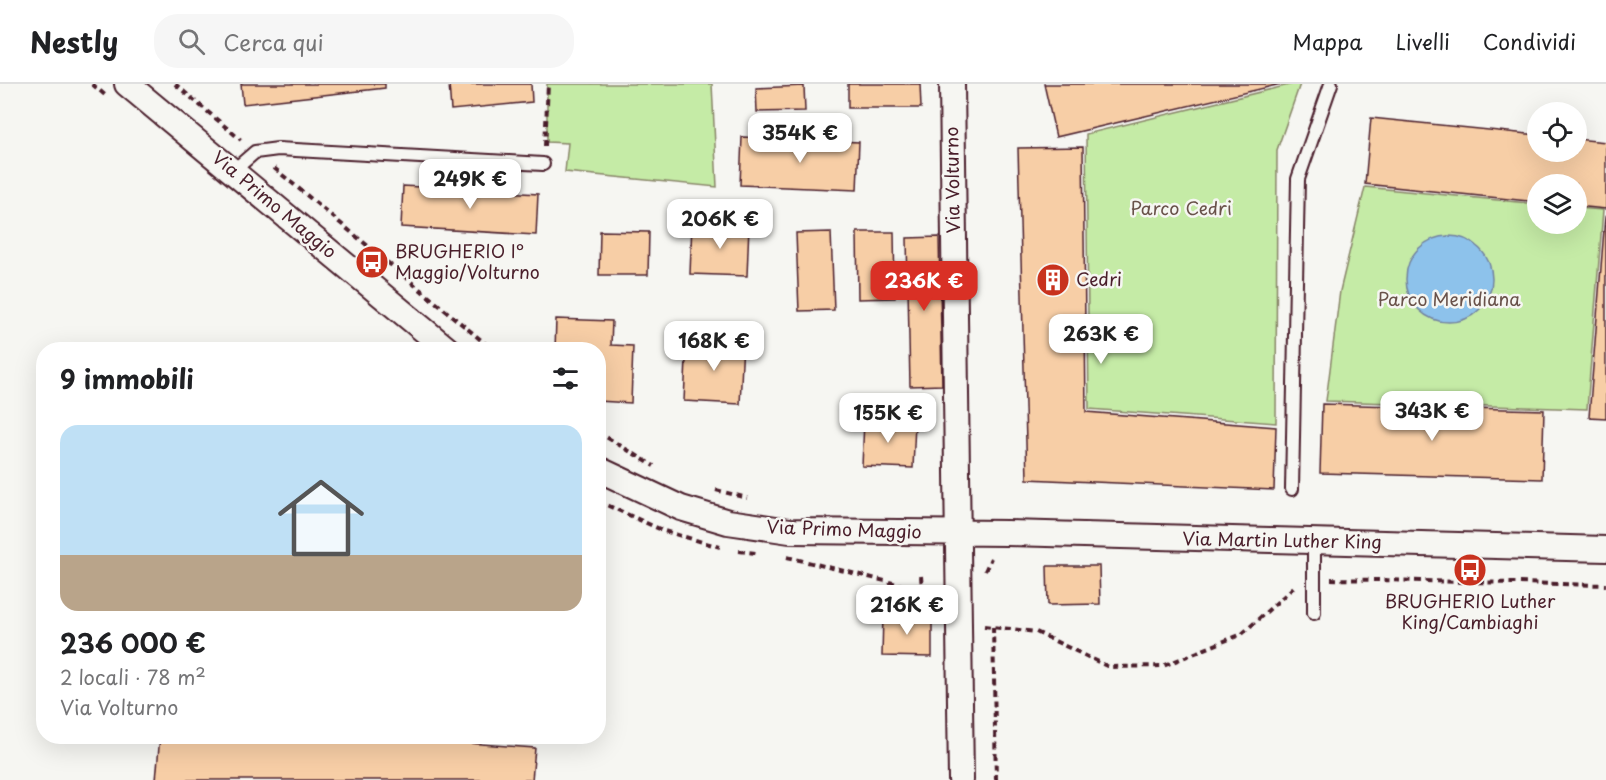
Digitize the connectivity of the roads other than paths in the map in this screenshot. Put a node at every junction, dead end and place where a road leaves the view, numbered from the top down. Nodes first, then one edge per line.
1 (128, 84) edge
2 (952, 84) edge
3 (1331, 84) edge
4 (543, 164) road end
5 (233, 171) junction
6 (438, 342) edge
7 (606, 473) edge
8 (1292, 489) dead end
9 (958, 532) junction
10 (1314, 542) junction
11 (1606, 549) edge
12 (1314, 613) dead end
13 (961, 780) edge

1 - 5 street, Via Primo Maggio
2 - 9 street, Via Volturno
3 - 8 lane
4 - 5 lane
5 - 6 street, Via Primo Maggio
7 - 9 street, Via Primo Maggio
9 - 10 street, Via Martin Luther King
9 - 13 street, Via Volturno
10 - 11 street, Via Martin Luther King
10 - 12 lane

